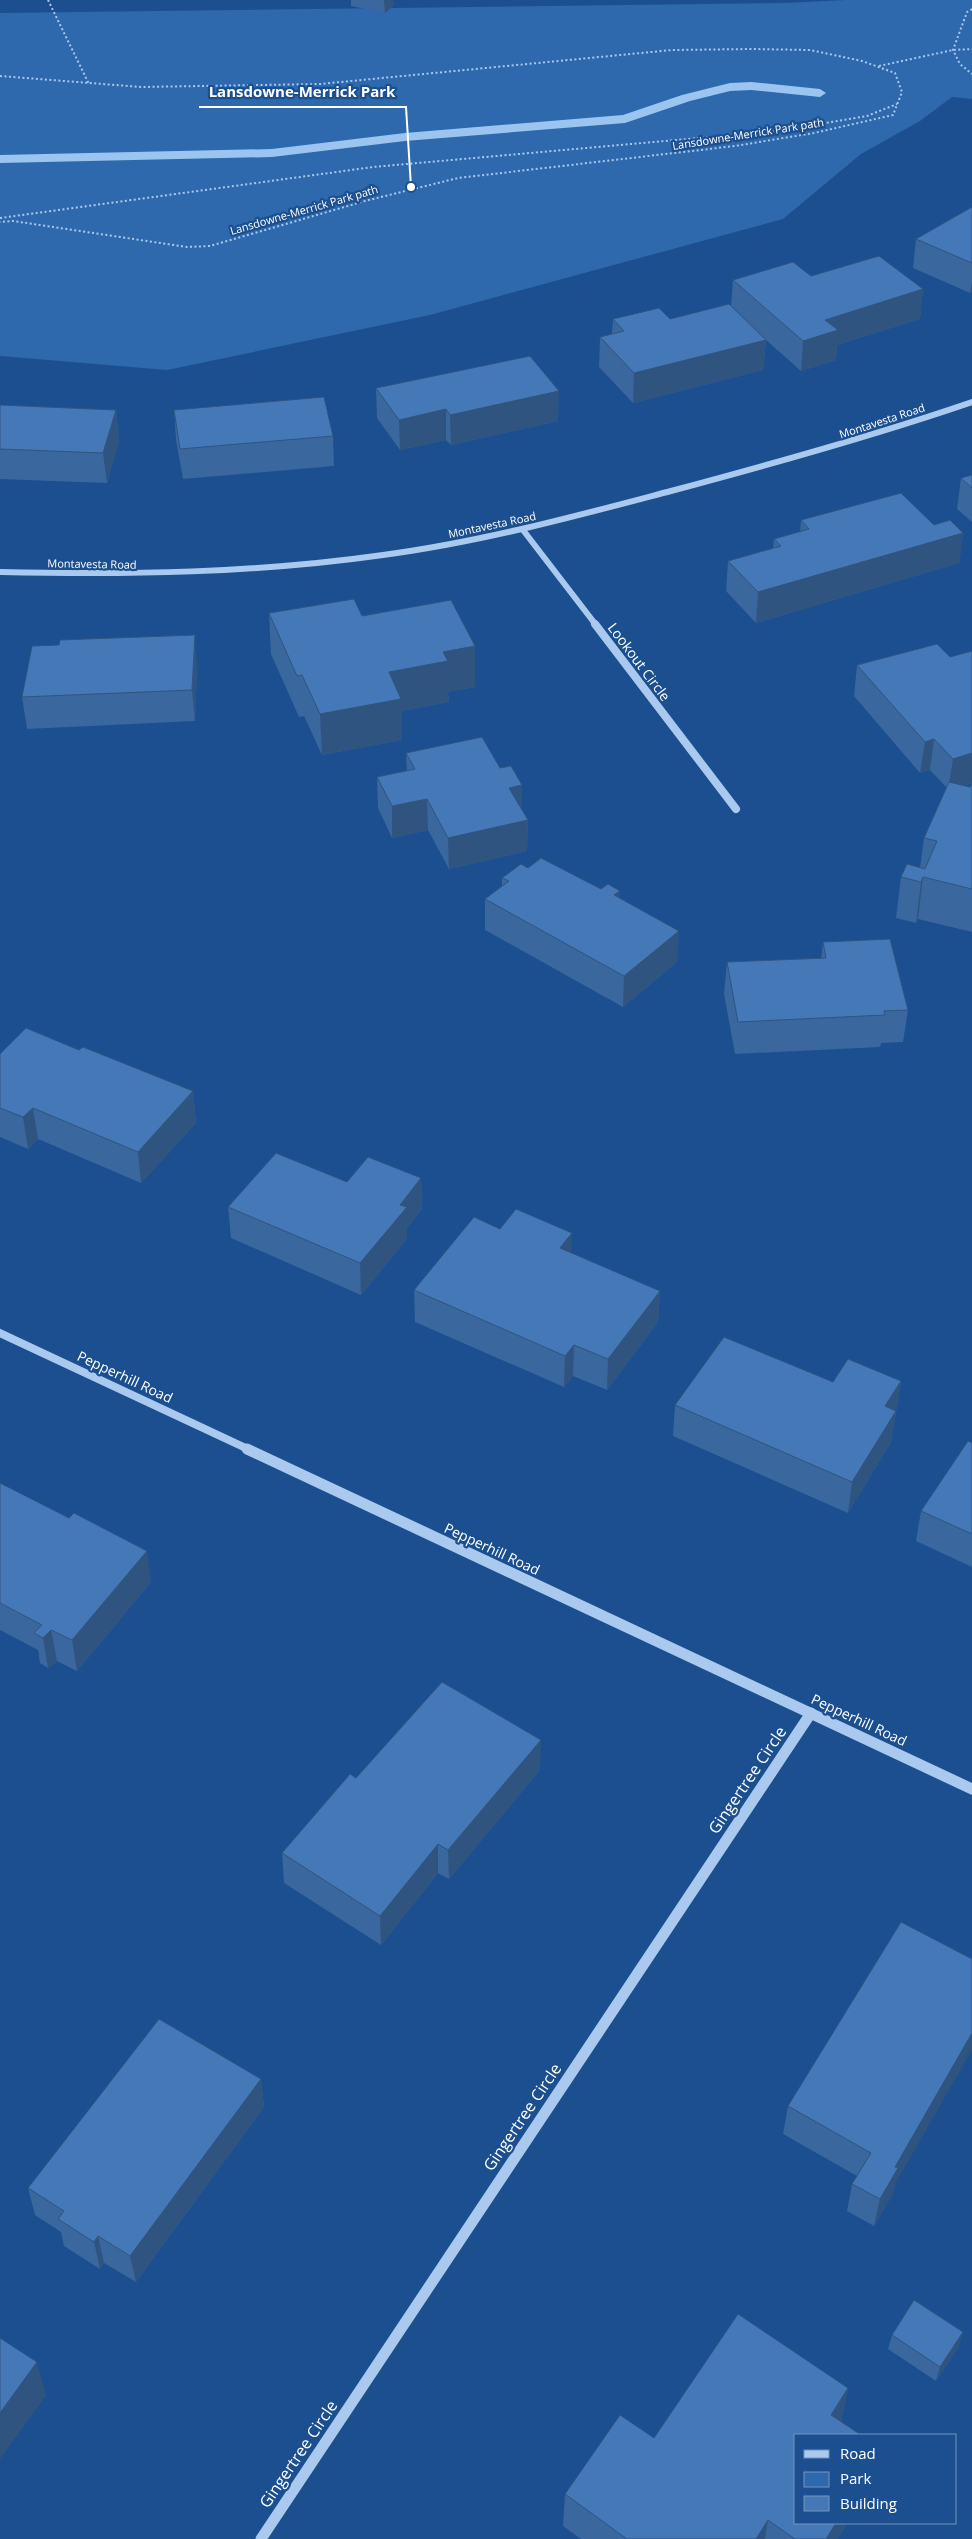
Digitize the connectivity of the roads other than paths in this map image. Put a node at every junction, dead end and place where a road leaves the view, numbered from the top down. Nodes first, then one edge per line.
1 (972, 402) edge
2 (523, 530) junction
3 (0, 572) edge
4 (736, 809) dead end
5 (0, 1333) edge
6 (811, 1713) junction
7 (972, 1789) edge
8 (261, 2539) edge

1 - 2 street, Montavesta Road
2 - 3 street, Montavesta Road
2 - 4 street, Lookout Circle
5 - 6 street, Pepperhill Road
6 - 7 street, Pepperhill Road
6 - 8 street, Gingertree Circle

